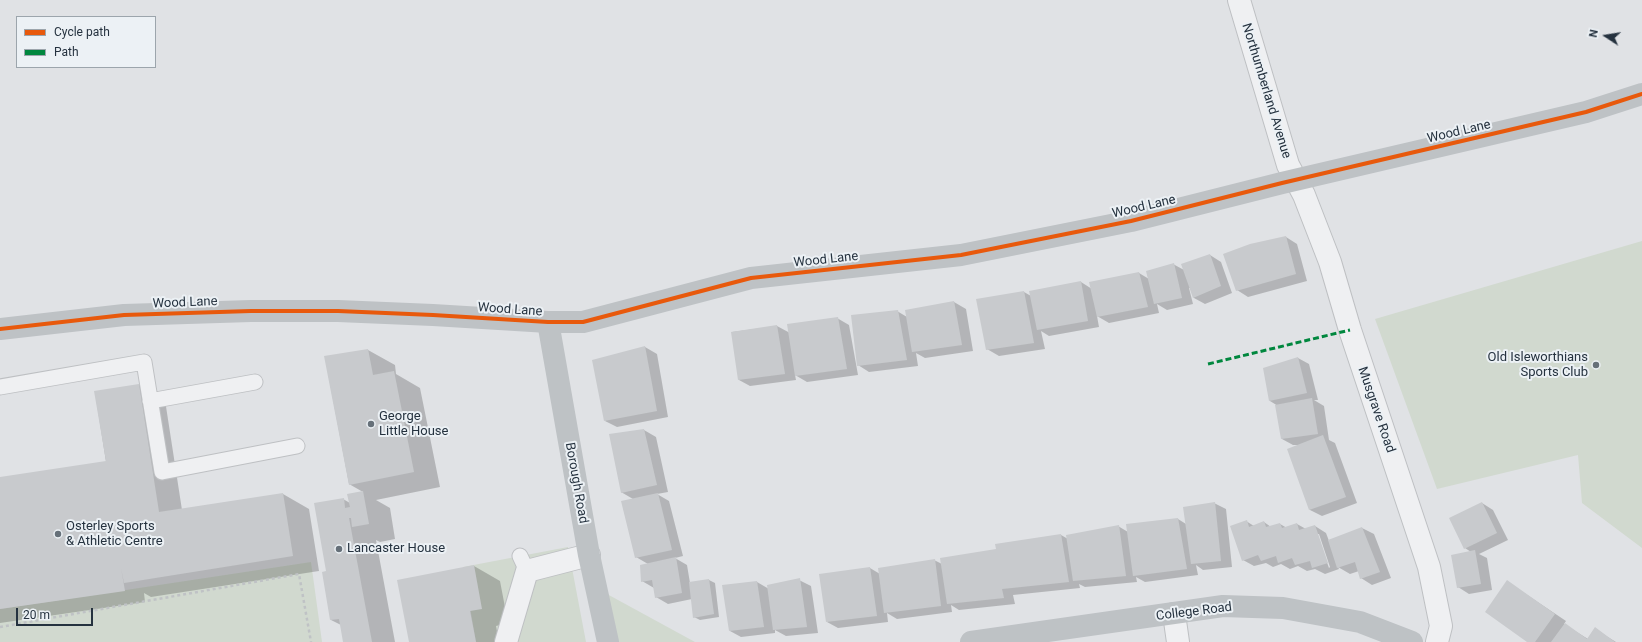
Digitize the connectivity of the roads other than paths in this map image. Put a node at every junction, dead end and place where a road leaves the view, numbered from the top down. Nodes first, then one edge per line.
1 (1239, 0) edge
2 (1642, 94) edge
3 (1297, 181) junction
4 (548, 322) junction
5 (0, 329) edge
6 (254, 382) dead end
7 (0, 387) edge
8 (150, 401) junction
9 (297, 446) dead end
10 (589, 555) junction
11 (1174, 614) junction
12 (506, 642) edge
13 (608, 642) edge
14 (971, 642) edge
15 (1178, 642) edge
16 (1412, 642) edge
17 (1437, 642) edge

1 - 3 street, Northumberland Avenue
2 - 3 street, Wood Lane
3 - 4 street, Wood Lane
3 - 17 street, Musgrave Road
4 - 5 street, Wood Lane
4 - 10 street, Borough Road
6 - 8 lane
7 - 8 lane
8 - 9 lane
10 - 12 street
10 - 13 street, Borough Road
11 - 14 street, College Road
11 - 15 street
11 - 16 street, College Road

